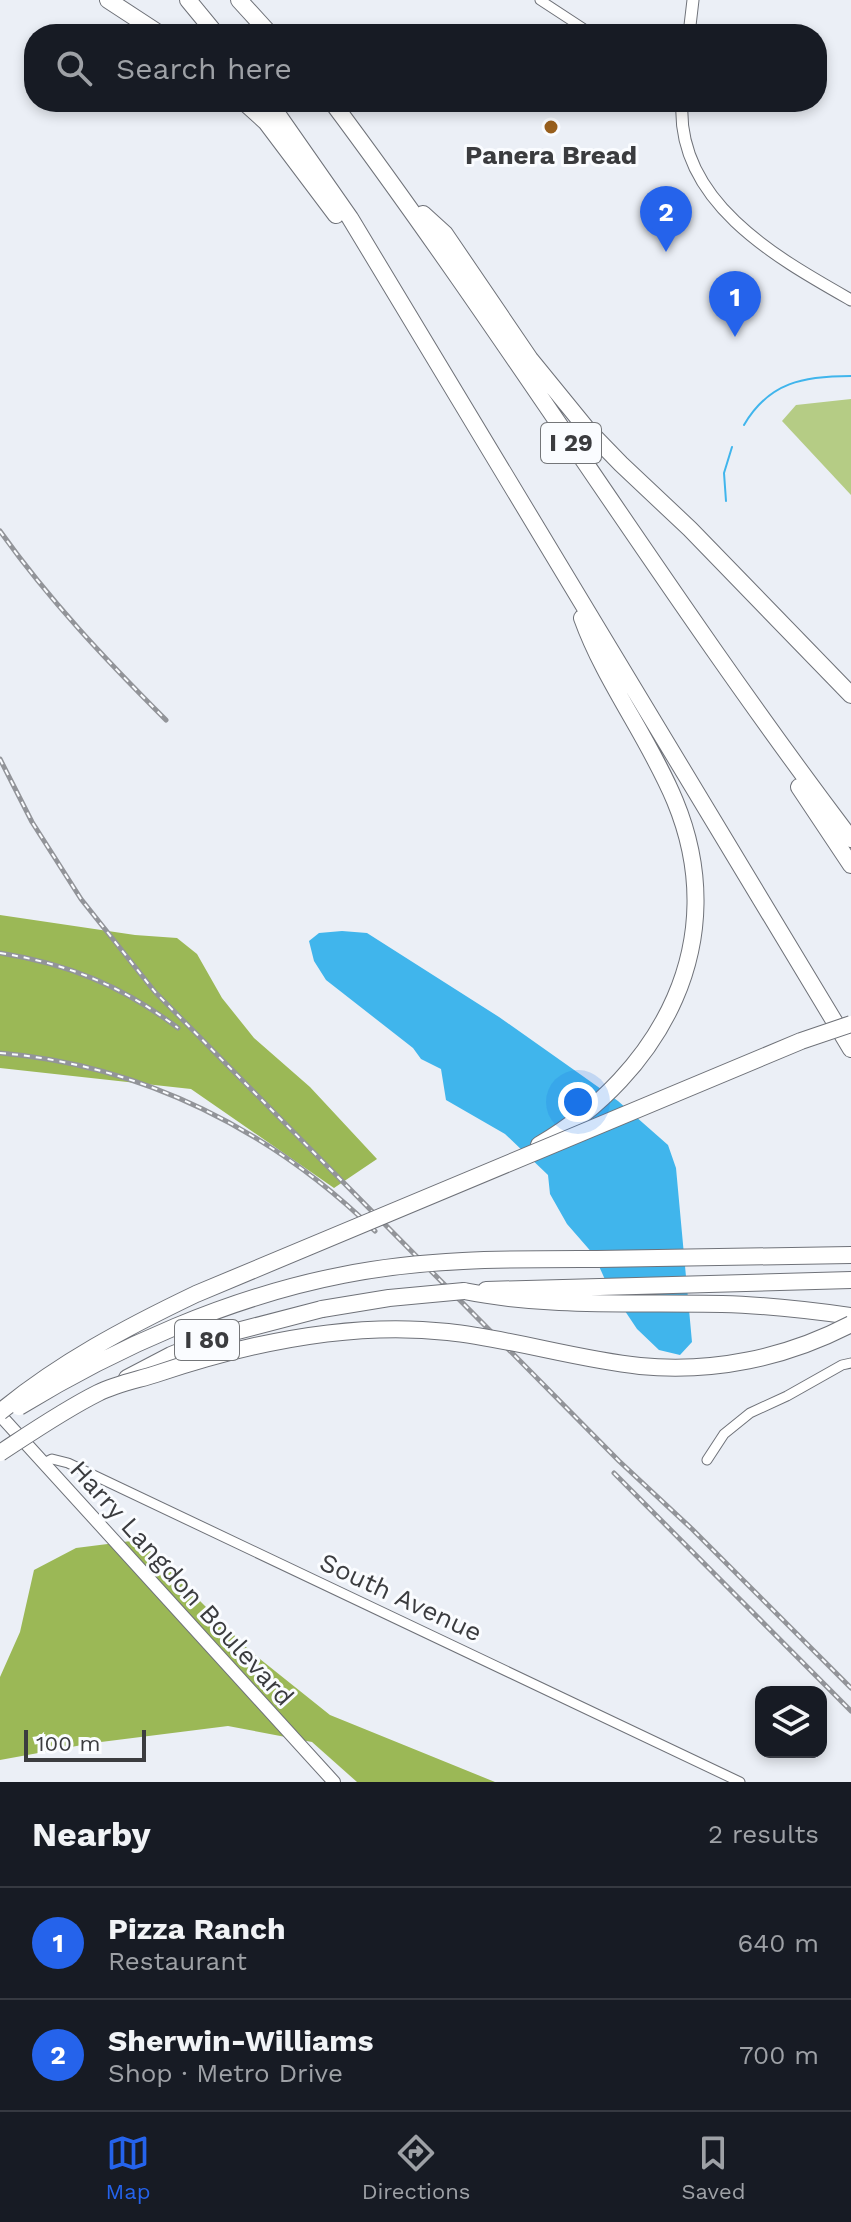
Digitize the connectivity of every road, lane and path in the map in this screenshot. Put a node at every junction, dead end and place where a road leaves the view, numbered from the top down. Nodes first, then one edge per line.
1 (108, 0) edge
2 (188, 0) edge
3 (239, 0) edge
4 (540, 0) edge
5 (693, 0) edge
6 (145, 24) edge
7 (208, 24) edge
8 (261, 24) edge
9 (577, 24) edge
10 (690, 24) edge
11 (255, 112) edge
12 (276, 112) edge
13 (339, 112) edge
14 (682, 112) edge
15 (400, 193) junction
16 (382, 272) junction
17 (851, 300) edge
18 (566, 575) junction
19 (743, 693) junction
20 (851, 695) edge
21 (776, 740) junction
22 (851, 821) edge
23 (851, 839) edge
24 (851, 865) edge
25 (851, 1024) edge
26 (851, 1049) edge
27 (511, 1162) junction
28 (851, 1255) edge
29 (851, 1280) edge
30 (464, 1291) junction
31 (851, 1316) edge
32 (851, 1324) edge
33 (851, 1363) edge
34 (100, 1392) junction
35 (0, 1415) edge
36 (0, 1453) edge
37 (707, 1460) dead end
38 (44, 1463) junction
39 (334, 1781) edge
40 (740, 1782) edge

1 - 6 highway
2 - 7 highway
3 - 8 highway
4 - 9 street
5 - 10 street
11 - 16 highway
12 - 16 highway, I 29
13 - 15 highway, I 29
14 - 17 street
15 - 19 highway, I 29
15 - 20 highway
16 - 18 highway, I 29
18 - 26 highway, I 29
18 - 27 highway, bridge
19 - 21 highway, I 29
19 - 24 highway
21 - 22 highway
21 - 23 highway, I 29
25 - 27 highway, bridge
27 - 35 highway, bridge
28 - 35 highway, bridge
29 - 30 highway
30 - 31 highway
30 - 34 highway, I 80, bridge
32 - 34 highway, bridge
33 - 37 street
34 - 36 highway, I 80, bridge
35 - 38 main road, Harry Langdon Boulevard
38 - 39 main road, Harry Langdon Boulevard
38 - 40 street, South Avenue

